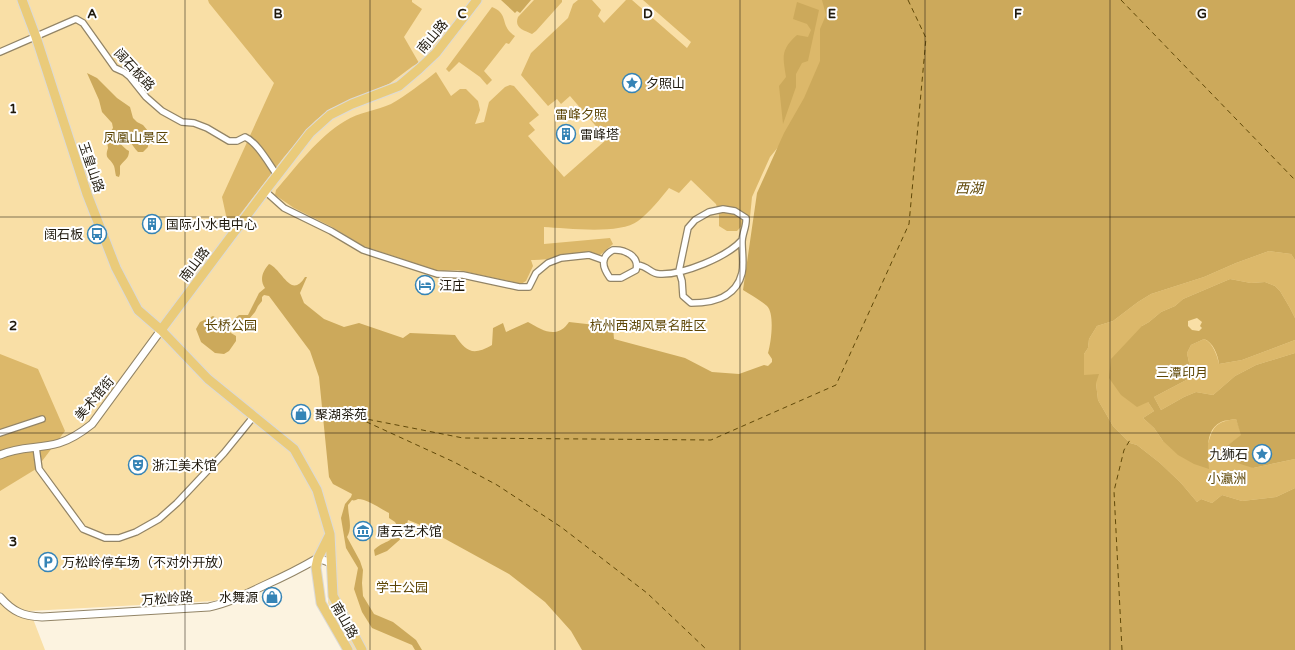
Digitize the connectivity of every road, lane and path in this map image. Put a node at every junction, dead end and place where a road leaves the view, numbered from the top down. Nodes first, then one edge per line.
1 (22, 0) edge
2 (477, 0) edge
3 (36, 37) junction
4 (0, 52) edge
5 (277, 175) junction
6 (265, 191) junction
7 (742, 240) junction
8 (603, 260) junction
9 (637, 265) junction
10 (679, 271) junction
11 (161, 330) junction
12 (254, 416) junction
13 (42, 419) dead end
14 (0, 433) edge
15 (36, 447) junction
16 (0, 455) edge
17 (330, 534) junction
18 (318, 558) junction
19 (331, 563) junction
20 (0, 597) edge
21 (348, 650) edge
22 (362, 650) edge

1 - 3 main road, 玉皇山路
2 - 5 main road, 南山路
3 - 4 street
3 - 5 street, 阔石板路
3 - 11 main road, 玉皇山路
5 - 6 main road, 南山路
6 - 8 street
6 - 11 main road, 南山路
7 - 10 street
7 - 10 street
7 - 10 street
8 - 9 street
8 - 9 street
9 - 10 street
11 - 12 main road, 南山路
11 - 15 street, 美术馆街
12 - 15 street
12 - 17 main road, 南山路
13 - 14 street
15 - 16 street, 美术馆街
17 - 18 main road, 南山路
17 - 19 main road, 南山路
18 - 19 street
18 - 20 street, 万松岭路
18 - 21 main road, 南山路
19 - 22 main road, 南山路

